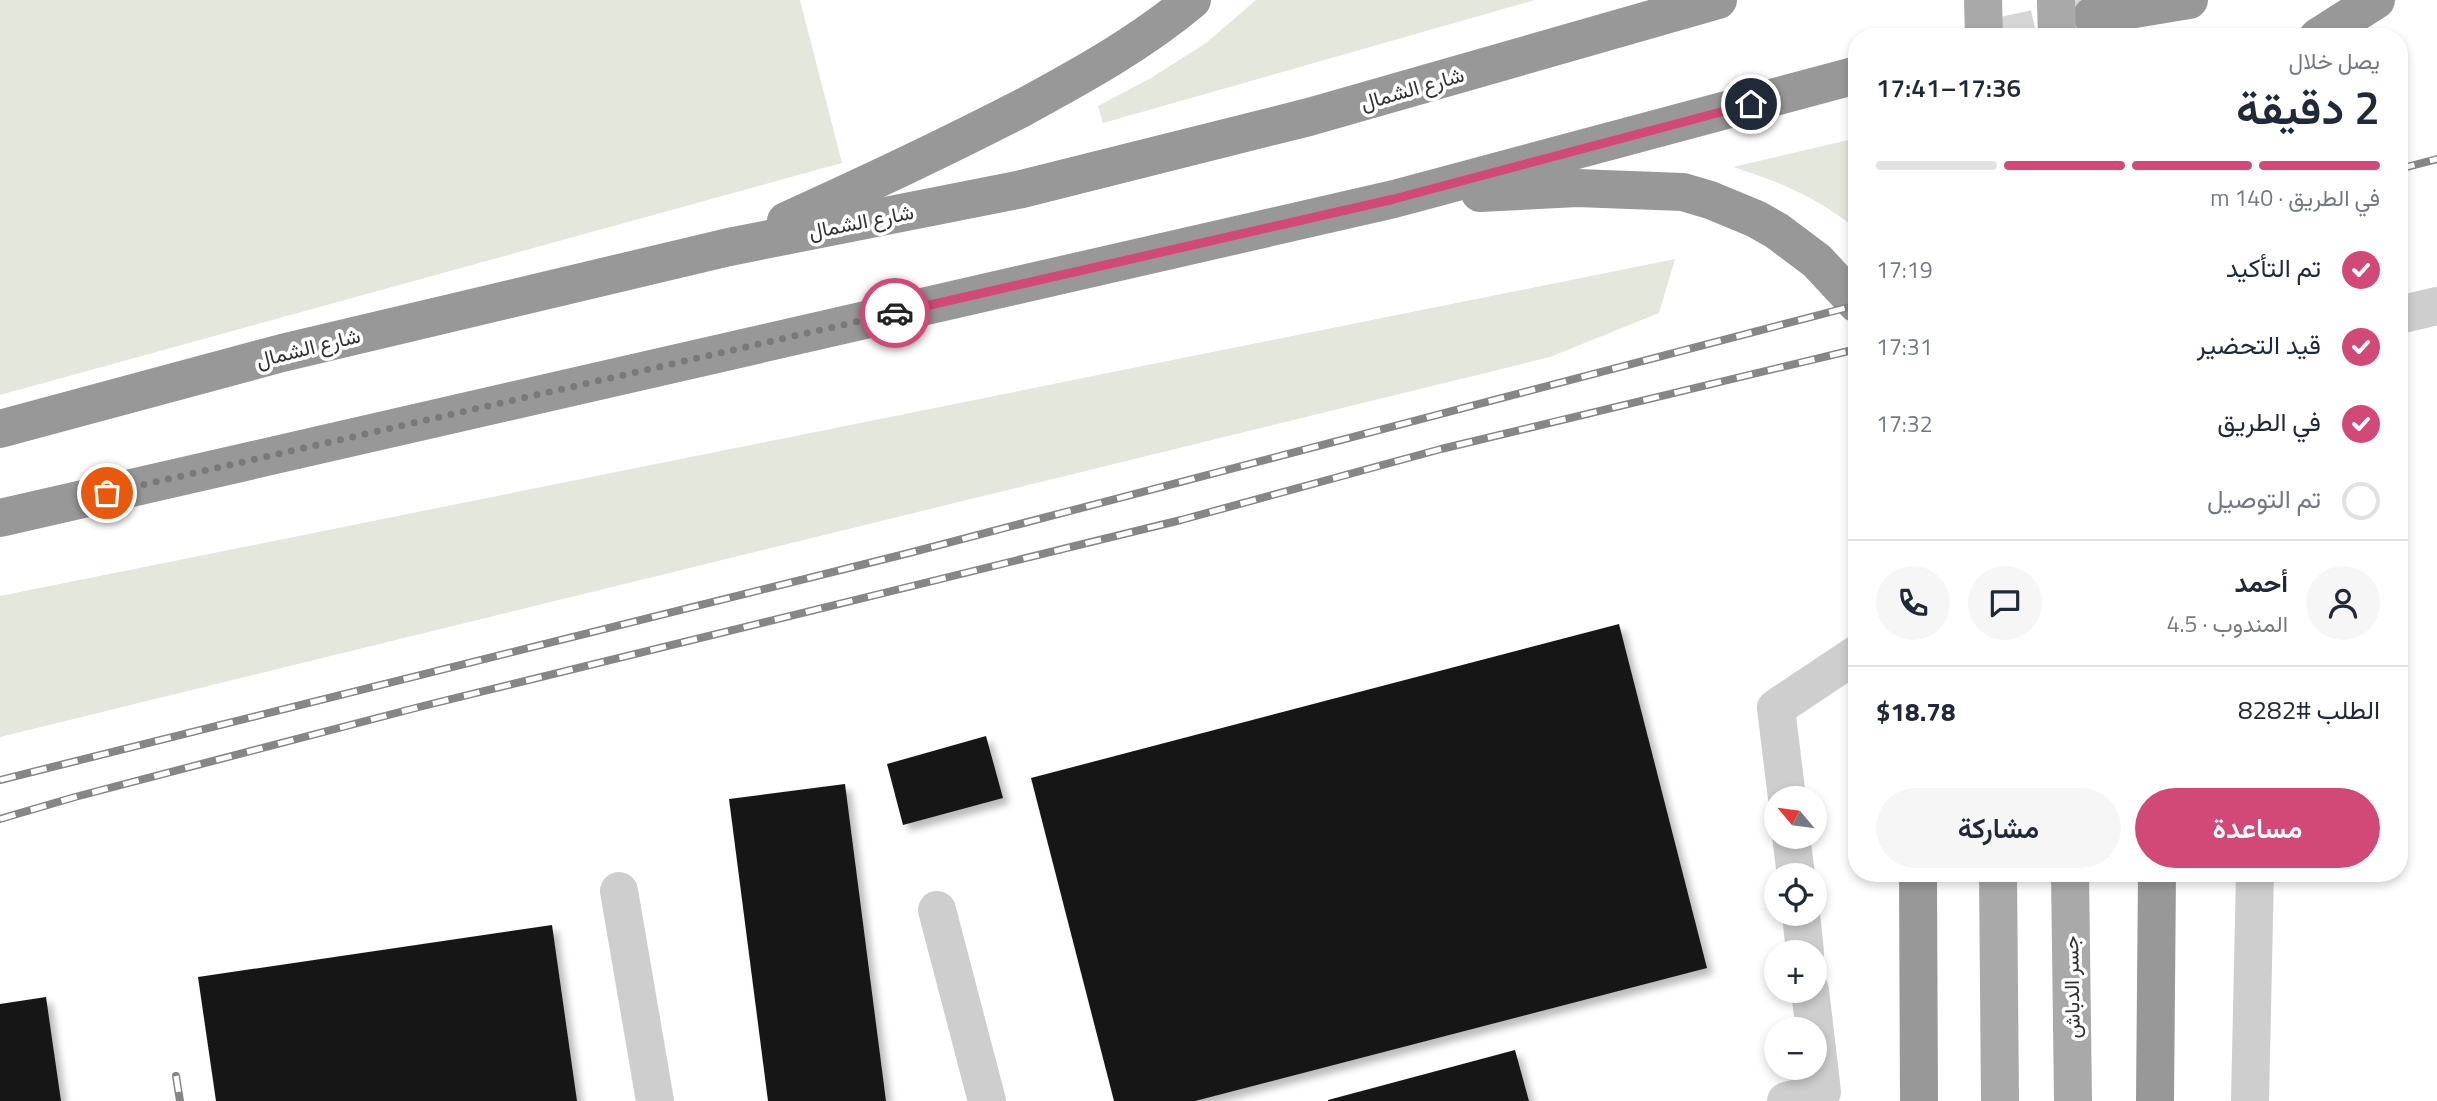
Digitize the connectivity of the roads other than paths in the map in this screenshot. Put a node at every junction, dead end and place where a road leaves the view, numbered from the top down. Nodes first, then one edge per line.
1 (1192, 0) edge
2 (1718, 0) edge
3 (1983, 0) edge
4 (2056, 0) edge
5 (2189, 0) edge
6 (2376, 0) edge
7 (2092, 16) tunnel mouth
8 (1984, 28) edge
9 (2057, 28) edge
10 (2332, 28) edge
11 (1848, 77) edge
12 (1394, 199) junction
13 (729, 247) junction
14 (1848, 294) edge
15 (2437, 306) edge
16 (2408, 313) edge
17 (0, 429) edge
18 (0, 518) edge
19 (1848, 660) edge
20 (1786, 786) edge
21 (1917, 882) edge
22 (1998, 882) edge
23 (2070, 882) edge
24 (2157, 882) edge
25 (2255, 882) edge
26 (619, 891) dead end
27 (937, 910) dead end
28 (1812, 1003) edge
29 (655, 1101) edge
30 (987, 1101) edge
31 (1786, 1101) edge
32 (1919, 1101) edge
33 (2000, 1101) edge
34 (2073, 1101) edge
35 (2155, 1101) edge
36 (2250, 1101) edge

1 - 13 highway
2 - 13 highway, شارع الشمال
3 - 8 main road
4 - 9 main road, bridge
5 - 7 highway
6 - 10 highway
11 - 12 highway
12 - 14 highway
12 - 18 highway
13 - 17 highway, شارع الشمال
15 - 16 street
19 - 20 street
21 - 32 highway
22 - 33 main road
23 - 34 main road, جسر الدباش
24 - 35 highway
25 - 36 street
26 - 29 street
27 - 30 street
28 - 31 street

